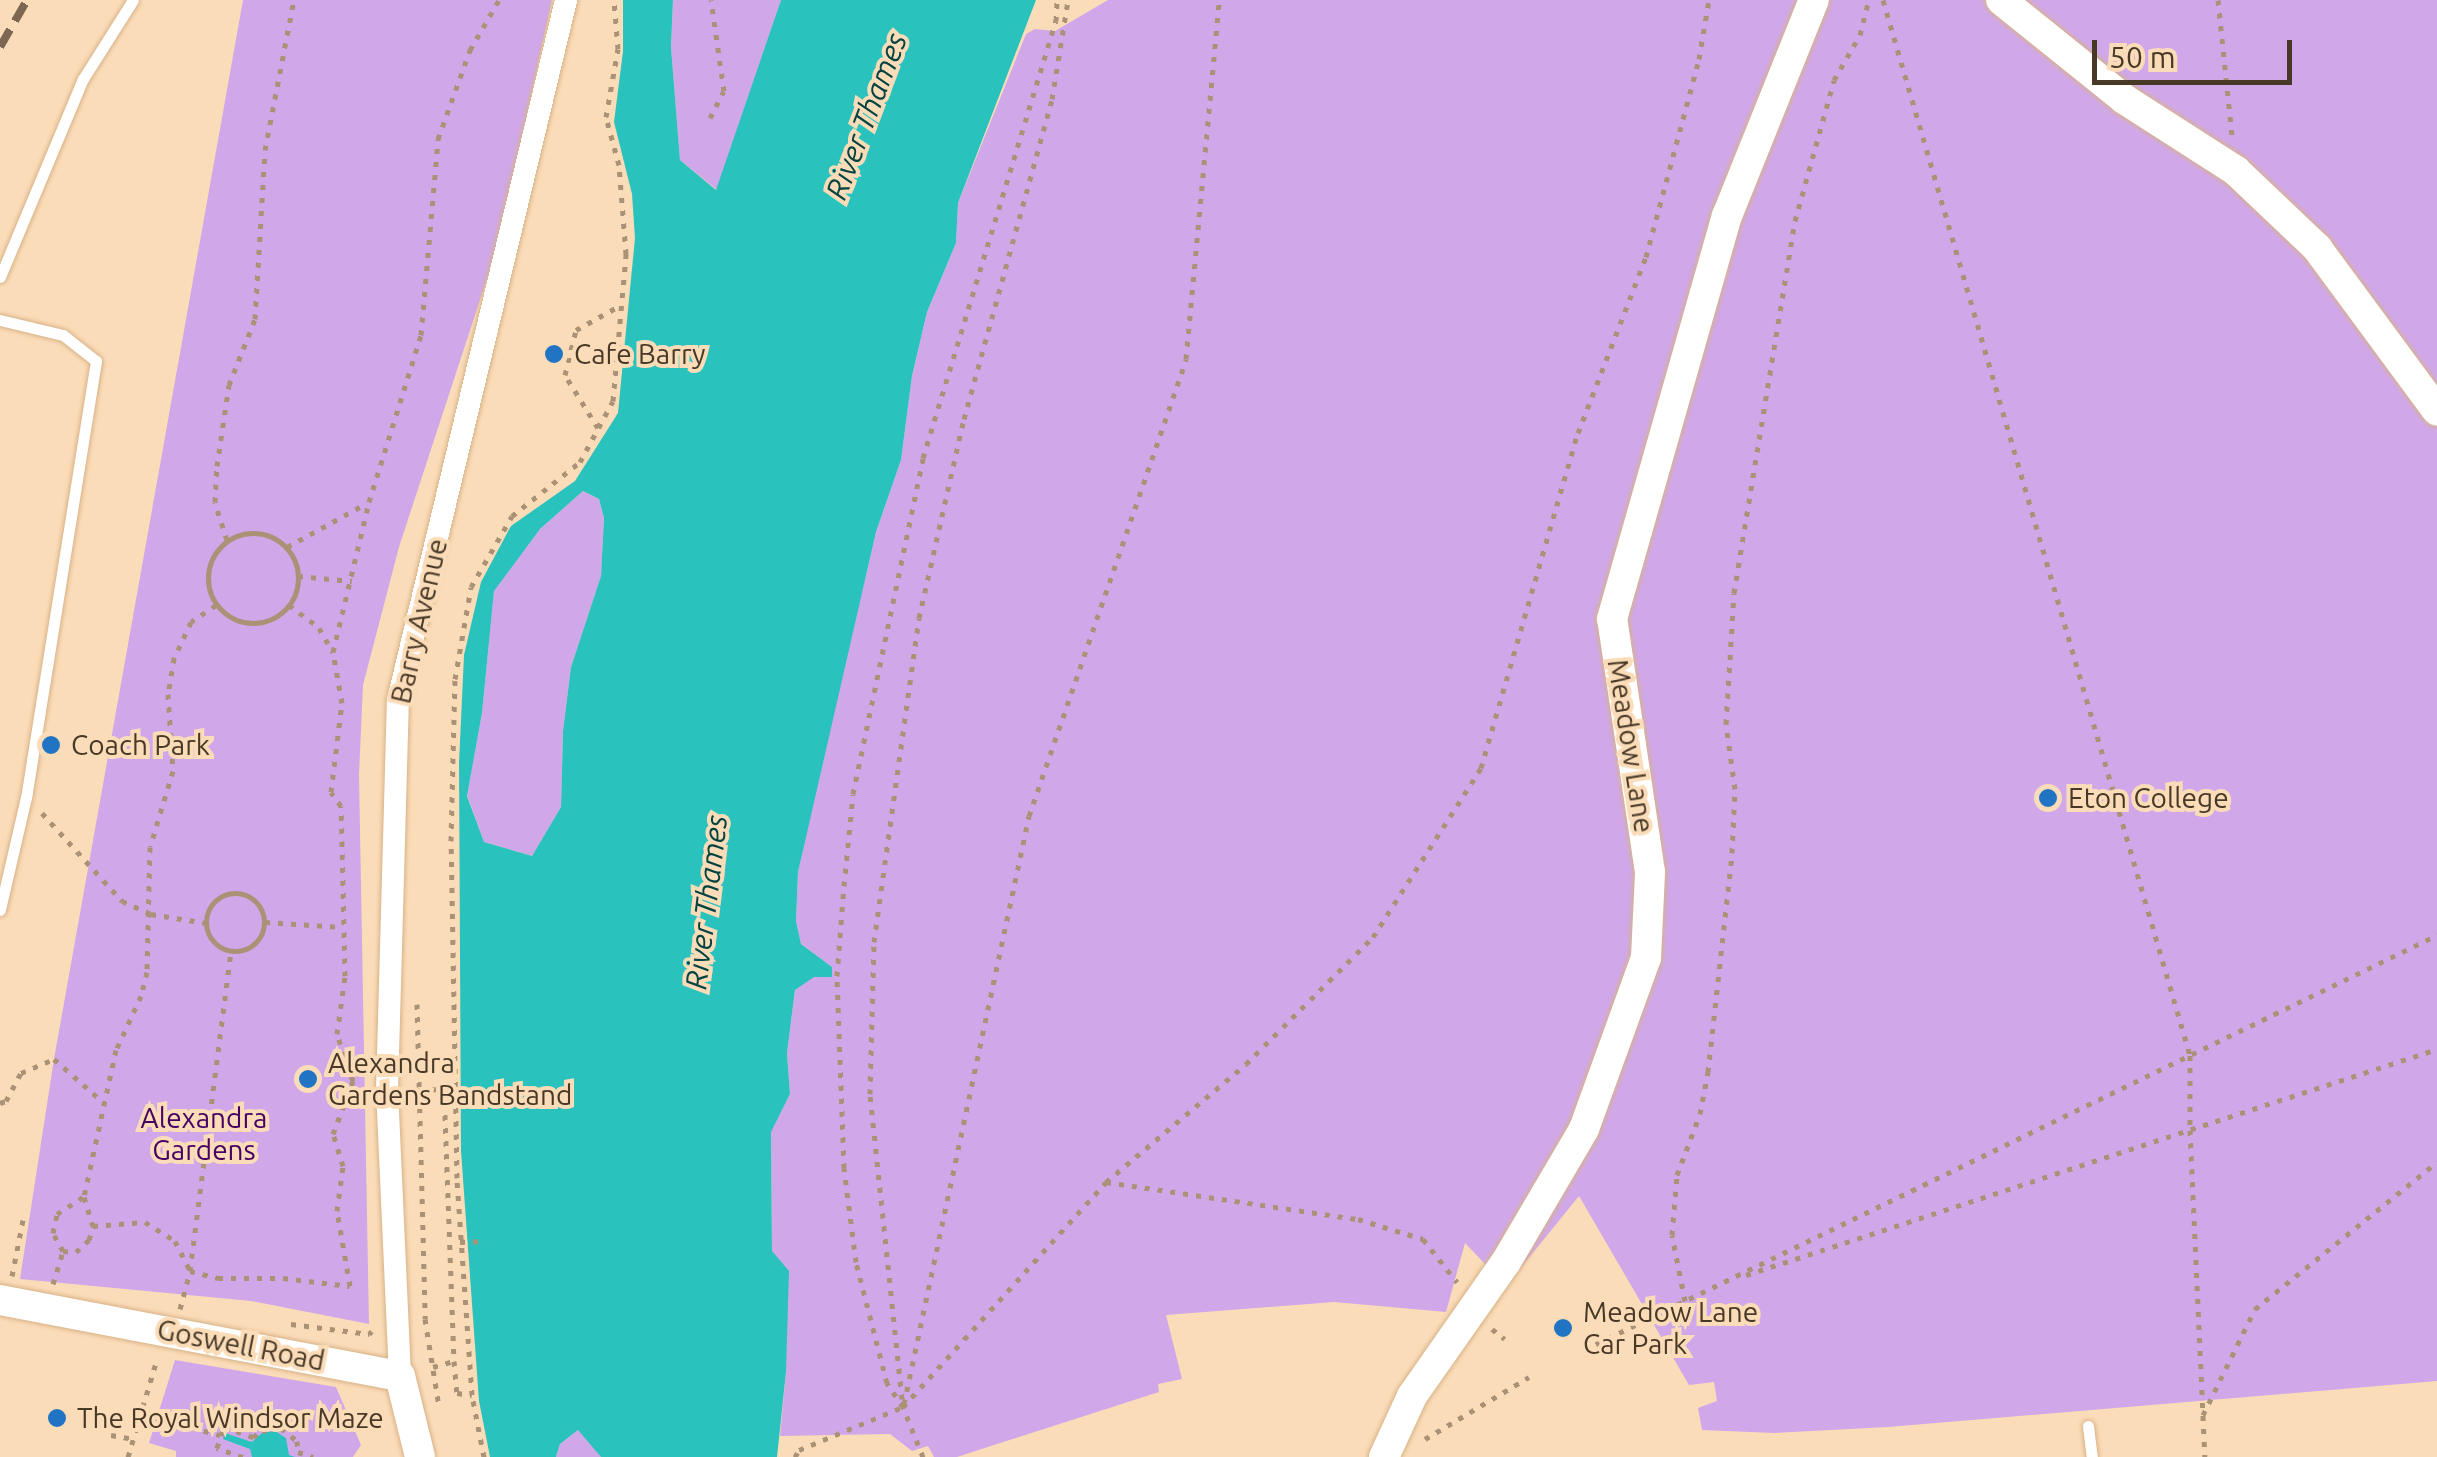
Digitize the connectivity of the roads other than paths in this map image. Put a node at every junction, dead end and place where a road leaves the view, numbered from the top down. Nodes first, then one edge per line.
1 (133, 0) edge
2 (566, 0) edge
3 (1814, 0) edge
4 (2001, 0) edge
5 (0, 277) edge
6 (0, 320) edge
7 (2437, 411) edge
8 (0, 910) edge
9 (6, 1292) edge
10 (400, 1376) junction
11 (2088, 1426) dead end
12 (420, 1457) edge
13 (1384, 1457) edge
14 (2092, 1457) edge

1 - 5 lane
2 - 10 street, Barry Avenue
3 - 13 street, Meadow Lane
4 - 7 street
6 - 8 lane
9 - 10 street, Goswell Road
10 - 12 street
11 - 14 lane

